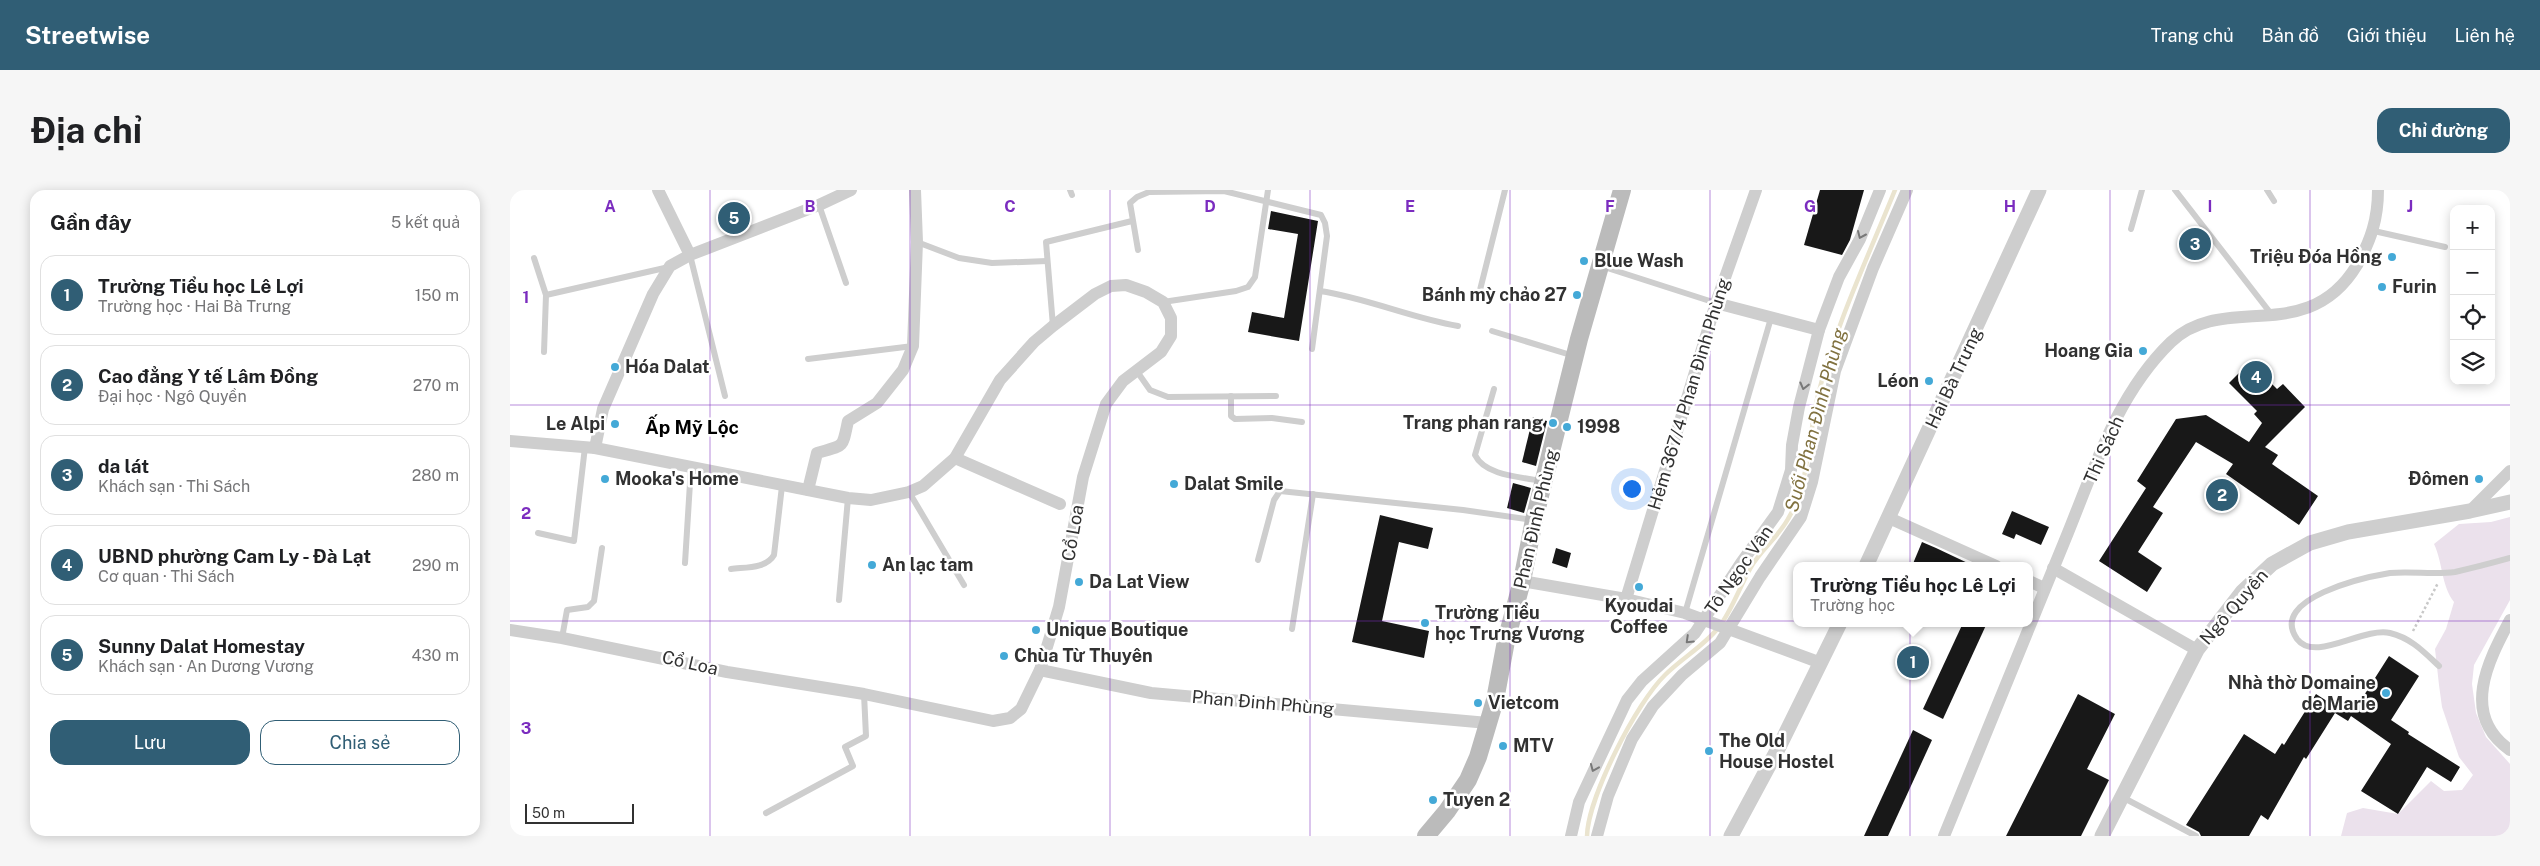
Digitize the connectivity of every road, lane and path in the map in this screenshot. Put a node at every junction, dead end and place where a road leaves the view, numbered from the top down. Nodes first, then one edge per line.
1 (658, 190) edge
2 (851, 190) edge
3 (915, 190) edge
4 (1268, 190) edge
5 (1505, 190) edge
6 (1622, 190) edge
7 (1756, 190) edge
8 (1880, 190) edge
9 (1907, 190) edge
10 (2039, 190) edge
11 (2142, 190) edge
12 (2175, 190) edge
13 (2267, 190) edge
14 (2378, 190) edge
15 (1178, 192) edge
16 (2274, 201) dead end
17 (1265, 202) junction
18 (819, 205) junction
19 (1132, 221) junction
20 (2132, 229) dead end
21 (2374, 231) junction
22 (917, 242) junction
23 (2445, 247) dead end
24 (1138, 250) dead end
25 (690, 255) junction
26 (534, 258) dead end
27 (1047, 261) junction
28 (1600, 265) junction
29 (670, 266) junction
30 (846, 283) dead end
31 (1320, 291) junction
32 (546, 295) junction
33 (1478, 298) dead end
34 (1163, 302) junction
35 (1716, 303) junction
36 (2272, 316) junction
37 (1771, 318) junction
38 (1053, 326) junction
39 (1458, 326) dead end
40 (1819, 330) junction
41 (1492, 331) dead end
42 (913, 346) junction
43 (1312, 349) dead end
44 (544, 352) dead end
45 (1575, 356) junction
46 (808, 359) dead end
47 (1136, 370) junction
48 (1494, 389) dead end
49 (725, 396) dead end
50 (1231, 396) junction
51 (1276, 396) dead end
52 (1302, 422) dead end
53 (510, 441) edge
54 (590, 448) junction
55 (955, 458) junction
56 (691, 467) junction
57 (2510, 471) edge
58 (1544, 482) junction
59 (782, 486) junction
60 (808, 490) junction
61 (909, 492) junction
62 (1313, 494) junction
63 (848, 498) junction
64 (2510, 502) edge
65 (1060, 504) dead end
66 (2470, 511) junction
67 (1889, 518) junction
68 (1534, 520) junction
69 (538, 533) dead end
70 (602, 548) dead end
71 (2510, 558) edge
72 (1258, 560) dead end
73 (1868, 562) edge
74 (1987, 562) edge
75 (685, 563) dead end
76 (2053, 568) junction
77 (731, 569) dead end
78 (2444, 572) junction
79 (1522, 581) junction
80 (2033, 583) edge
81 (964, 585) dead end
82 (2044, 588) junction
83 (1626, 599) junction
84 (839, 600) dead end
85 (1685, 613) junction
86 (2033, 615) edge
87 (1706, 620) junction
88 (2510, 620) edge
89 (1838, 627) edge
90 (2028, 627) edge
91 (1292, 629) dead end
92 (1730, 629) junction
93 (510, 630) edge
94 (562, 638) junction
95 (2408, 639) junction
96 (2197, 650) junction
97 (1821, 663) junction
98 (2439, 666) dead end
99 (1040, 670) junction
100 (864, 694) junction
101 (1488, 723) junction
102 (2510, 750) edge
103 (2122, 797) junction
104 (766, 814) dead end
105 (1426, 836) edge
106 (1571, 836) edge
107 (1597, 836) edge
108 (1731, 836) edge
109 (1944, 836) edge
110 (2102, 836) edge
111 (2196, 836) edge

1 - 25 street
2 - 18 street
3 - 22 street
4 - 17 lane
5 - 33 lane
6 - 28 main road, Phan Đình Phùng
7 - 35 street, Hẻm 367/4 Phan Đình Phùng
8 -> 40 street, Tô Ngọc Vân
9 - 92 street, Tô Ngọc Vân
10 - 67 street, Hai Bà Trưng
11 - 20 lane
12 - 36 lane
13 - 16 lane
14 - 21 street, Thi Sách
15 - 17 lane
15 - 19 lane
17 - 31 lane
17 - 34 lane
18 - 25 street
18 - 30 lane
19 - 24 lane
19 - 27 lane
21 - 23 lane
21 - 36 street, Thi Sách
22 - 27 lane
22 - 42 street
25 - 29 street
25 - 49 lane
26 - 32 lane
27 - 38 lane
28 - 35 lane
28 - 45 main road, Phan Đình Phùng
29 - 32 lane
29 - 54 street
31 - 39 lane
31 - 43 lane
32 - 44 lane
34 - 38 street
34 - 47 street, Cổ Loa
35 - 37 street
35 - 83 street, Hẻm 367/4 Phan Đình Phùng
36 - 76 street, Thi Sách
37 - 40 street
37 - 85 lane
38 - 55 street
40 -> 87 street, Tô Ngọc Vân
41 - 45 lane
42 - 46 lane
42 - 60 street
45 - 58 main road, Phan Đình Phùng
47 - 50 lane
47 - 99 street, Cổ Loa
48 - 58 lane
50 - 51 lane
50 - 52 lane
53 - 54 street
54 - 56 street
54 - 69 lane
55 - 61 street
55 - 65 street, Cổ Loa
56 - 59 street
56 - 75 lane
57 - 66 street
58 - 68 main road, Phan Đình Phùng
59 - 60 street
59 - 77 lane
60 - 63 street
61 - 63 street
61 - 81 lane
62 - 68 lane
62 - 72 lane
62 - 91 lane
63 - 84 lane
64 - 66 street, Ngô Quyền
66 - 96 street, Ngô Quyền
67 - 73 street, Hai Bà Trưng
67 - 74 street
68 - 79 main road, Phan Đình Phùng
70 - 94 lane
71 - 78 lane
76 - 82 street, Thi Sách
76 - 96 street
78 - 95 path
78 - 95 lane
79 - 83 street
79 - 101 main road, Phan Đình Phùng
80 - 82 street
82 - 86 street, Thi Sách
83 - 85 street
85 - 87 street
87 - 92 street
87 -> 106 street, Tô Ngọc Vân
88 - 102 street
89 - 97 street
90 - 109 street, Thi Sách
92 - 97 street
92 - 107 street, Tô Ngọc Vân
93 - 94 street, Cổ Loa
94 - 100 street, Cổ Loa
95 - 98 lane
96 - 103 street, Ngô Quyền
97 - 108 street
99 - 100 street, Cổ Loa
99 - 101 street, Phan Đinh Phùng
100 - 104 lane
101 - 105 main road, Phan Đình Phùng
103 - 110 street, Ngô Quyền
103 - 111 lane

